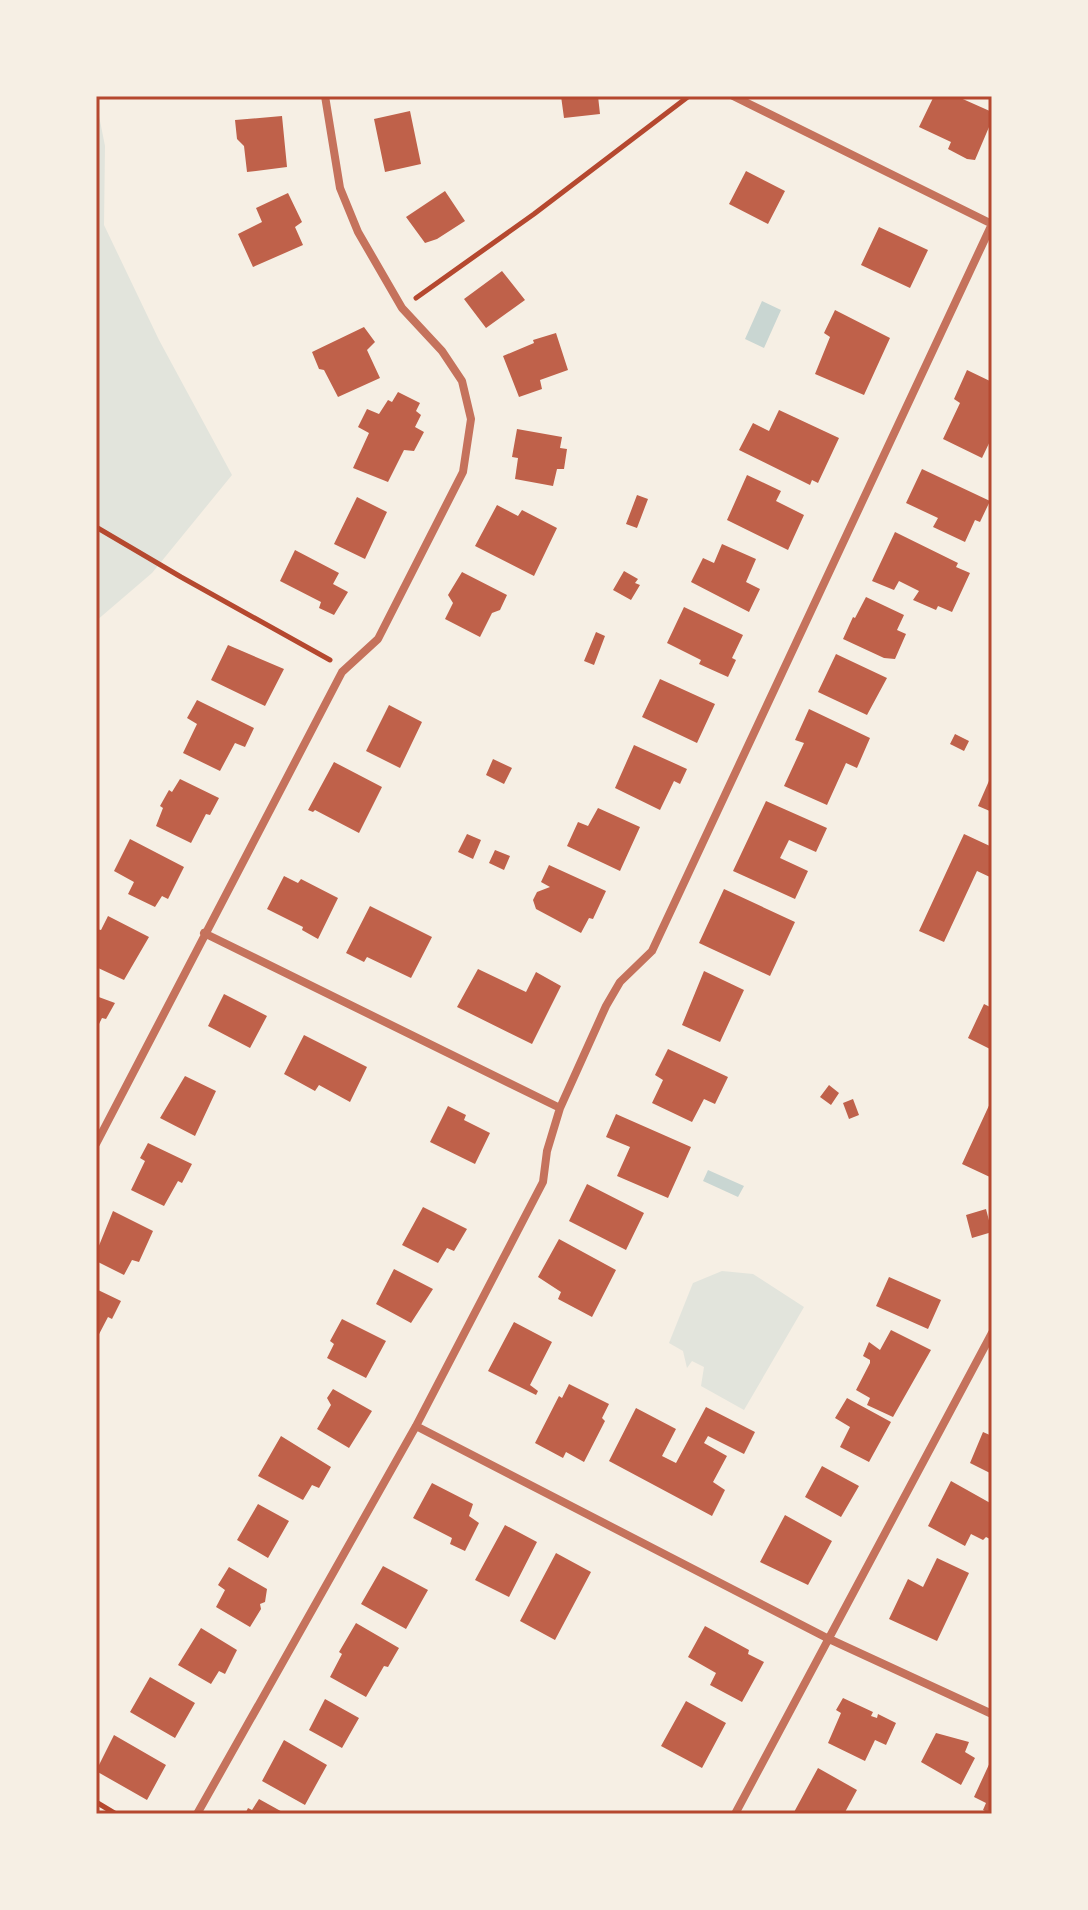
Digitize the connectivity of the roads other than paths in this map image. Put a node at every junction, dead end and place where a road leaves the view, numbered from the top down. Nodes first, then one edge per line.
1 (325, 96) edge
2 (733, 96) edge
3 (992, 224) edge
4 (204, 933) junction
5 (560, 1108) junction
6 (96, 1144) edge
7 (992, 1333) edge
8 (416, 1426) junction
9 (827, 1638) junction
10 (992, 1714) edge
11 (197, 1814) edge
12 (735, 1814) edge

1 - 4 street
2 - 3 street
3 - 5 street
4 - 5 street
4 - 6 street
5 - 8 street
7 - 9 street
8 - 9 street
8 - 11 street
9 - 10 street
9 - 12 street

